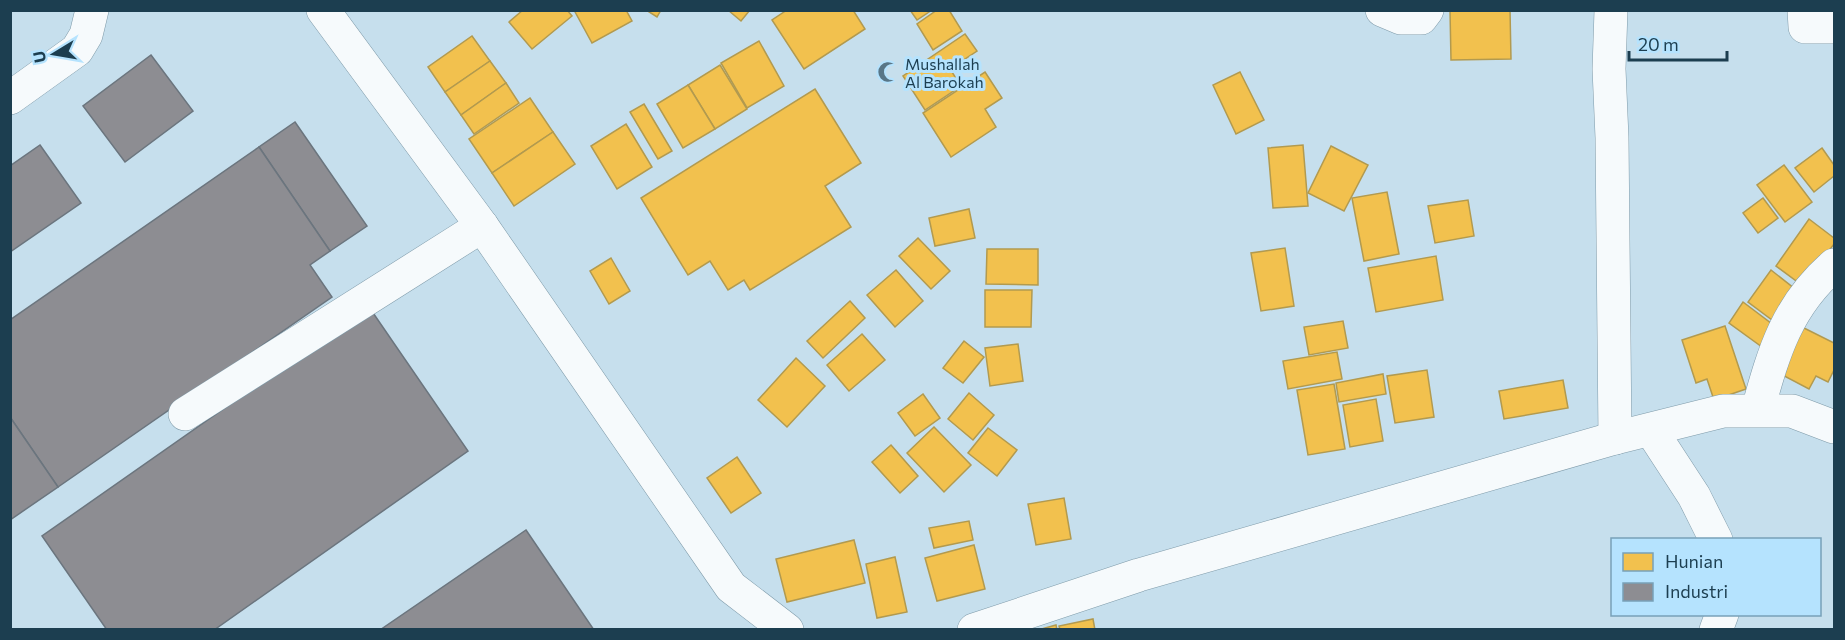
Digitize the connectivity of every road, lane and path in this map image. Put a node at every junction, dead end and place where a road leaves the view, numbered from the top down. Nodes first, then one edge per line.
1 (92, 10) edge
2 (323, 10) edge
3 (1382, 10) edge
4 (1426, 10) edge
5 (1611, 10) edge
6 (1804, 10) edge
7 (1834, 27) edge
8 (10, 98) edge
9 (482, 226) junction
10 (1834, 265) edge
11 (1758, 409) junction
12 (185, 414) dead end
13 (1834, 427) edge
14 (1651, 430) junction
15 (1616, 438) junction
16 (1715, 538) edge
17 (1722, 616) edge
18 (787, 630) edge
19 (974, 630) edge
20 (1716, 630) edge

1 - 8 street
2 - 9 street
3 - 4 street
5 - 15 street
6 - 7 street
9 - 12 street
9 - 18 street
10 - 11 street
11 - 13 street
11 - 14 street
14 - 15 street
14 - 16 street
15 - 19 street
17 - 20 street

